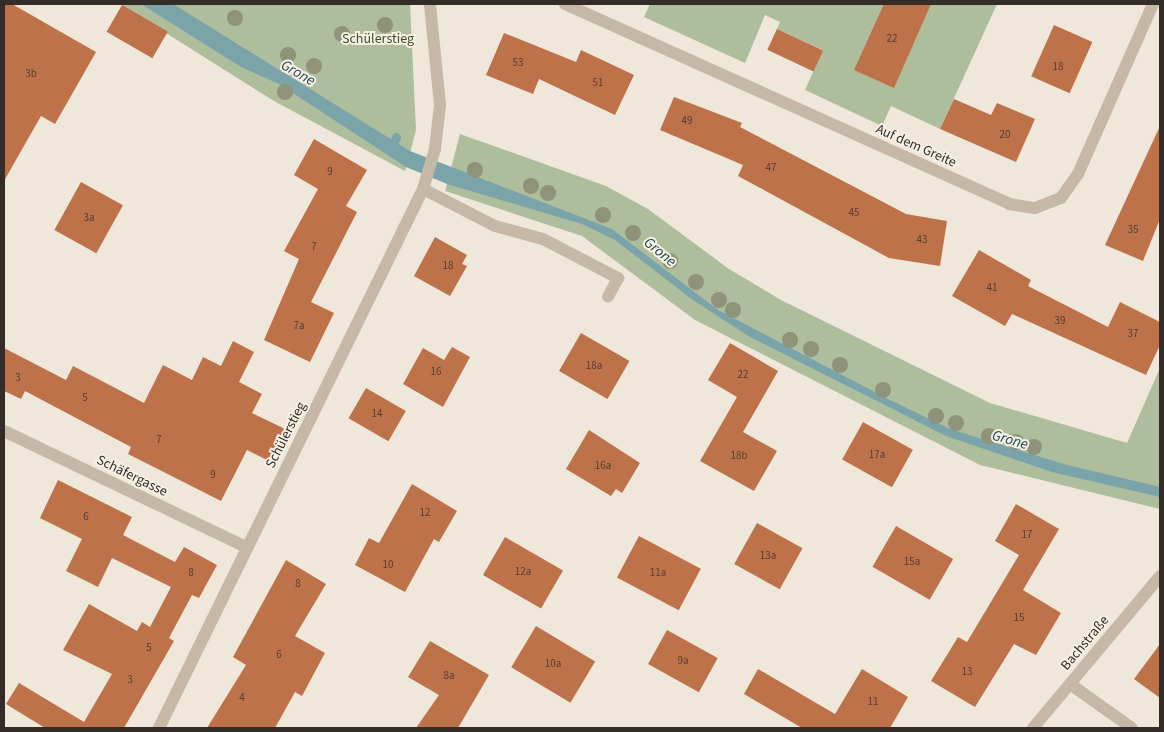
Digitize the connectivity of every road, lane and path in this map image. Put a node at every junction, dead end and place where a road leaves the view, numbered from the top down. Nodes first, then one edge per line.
1 (430, 4) edge
2 (565, 4) edge
3 (1152, 4) edge
4 (425, 185) junction
5 (608, 297) dead end
6 (4, 431) edge
7 (246, 547) junction
8 (1160, 576) edge
9 (1070, 684) junction
10 (159, 728) edge
11 (1033, 728) edge
12 (1132, 728) edge

1 - 4 street, Schülerstieg
2 - 3 street, Auf dem Greite
4 - 5 street
4 - 7 street, Schülerstieg
6 - 7 street, Schäfergasse
7 - 10 street, Schülerstieg
8 - 9 street, Bachstraße
9 - 11 street, Bachstraße
9 - 12 street

